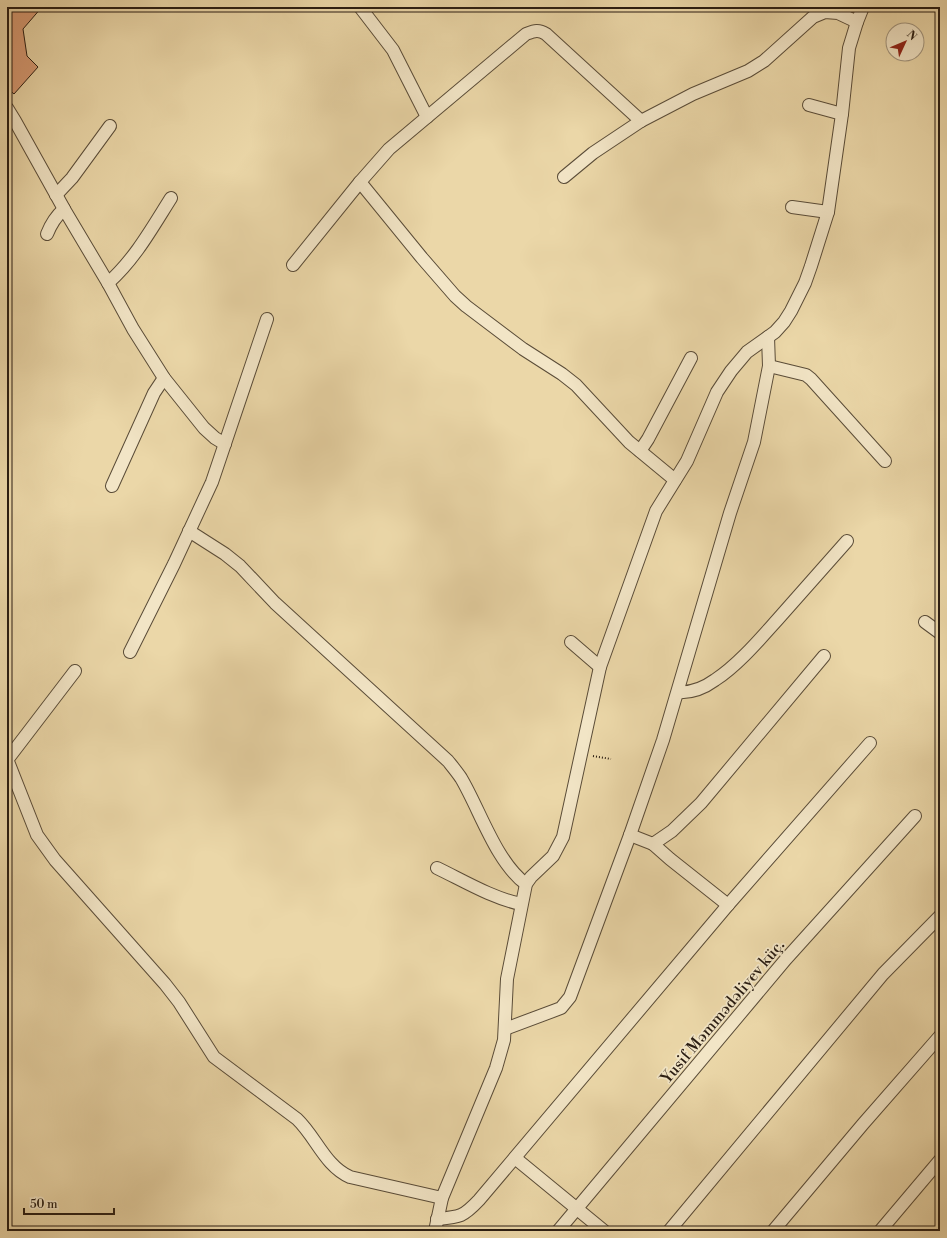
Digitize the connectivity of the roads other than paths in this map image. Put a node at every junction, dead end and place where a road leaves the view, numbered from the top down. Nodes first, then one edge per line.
1 (360, 7) edge
2 (863, 7) edge
3 (857, 22) junction
4 (809, 105) dead end
5 (7, 108) edge
6 (842, 114) junction
7 (427, 117) junction
8 (641, 120) junction
9 (110, 126) dead end
10 (564, 177) dead end
11 (360, 182) junction
12 (56, 195) junction
13 (171, 198) dead end
14 (792, 208) dead end
15 (64, 209) junction
16 (828, 212) junction
17 (47, 234) dead end
18 (293, 265) dead end
19 (108, 283) junction
20 (267, 319) dead end
21 (768, 337) junction
22 (691, 358) dead end
23 (769, 366) junction
24 (164, 378) junction
25 (225, 444) junction
26 (640, 451) junction
27 (885, 461) dead end
28 (675, 480) junction
29 (112, 486) dead end
30 (189, 531) junction
31 (847, 541) dead end
32 (925, 622) dead end
33 (940, 633) edge
34 (571, 642) dead end
35 (130, 652) dead end
36 (824, 656) dead end
37 (600, 667) junction
38 (75, 671) dead end
39 (678, 692) junction
40 (870, 743) dead end
41 (7, 759) edge
42 (915, 816) dead end
43 (630, 835) junction
44 (653, 844) junction
45 (437, 868) dead end
46 (526, 884) junction
47 (521, 904) junction
48 (728, 905) junction
49 (940, 916) edge
50 (505, 1029) junction
51 (940, 1036) edge
52 (514, 1158) junction
53 (940, 1160) edge
54 (442, 1198) junction
55 (577, 1208) junction
56 (436, 1225) edge
57 (558, 1231) edge
58 (604, 1231) edge
59 (669, 1231) edge
60 (773, 1231) edge
61 (880, 1231) edge

1 - 7 street
2 - 3 street
3 - 6 street
3 - 8 street
4 - 6 street
5 - 12 street
6 - 16 street
7 - 8 street
7 - 11 street
8 - 10 street
9 - 12 street
11 - 18 street
11 - 26 street
12 - 15 street
13 - 19 street
14 - 16 street
15 - 17 street
15 - 19 street
16 - 21 street
19 - 24 street
20 - 25 street
21 - 23 street
21 - 28 street
22 - 26 street
23 - 27 street
23 - 39 street
24 - 25 street
24 - 29 street
25 - 30 street
26 - 28 street
28 - 37 street
30 - 35 street
30 - 46 street
31 - 39 street
32 - 33 street
34 - 37 street
36 - 44 street
37 - 46 street
38 - 41 street
39 - 43 street
40 - 48 street
41 - 54 street
42 - 55 street, Yusif Məmmədəliyev küç.
43 - 44 street
43 - 50 street
44 - 48 street
45 - 47 street
46 - 47 street
47 - 50 street
48 - 52 street
49 - 59 street
50 - 54 street
51 - 60 street
52 - 55 street
52 - 56 street
53 - 61 street
54 - 56 street
55 - 57 street, Yusif Məmmədəliyev küç.
55 - 58 street

